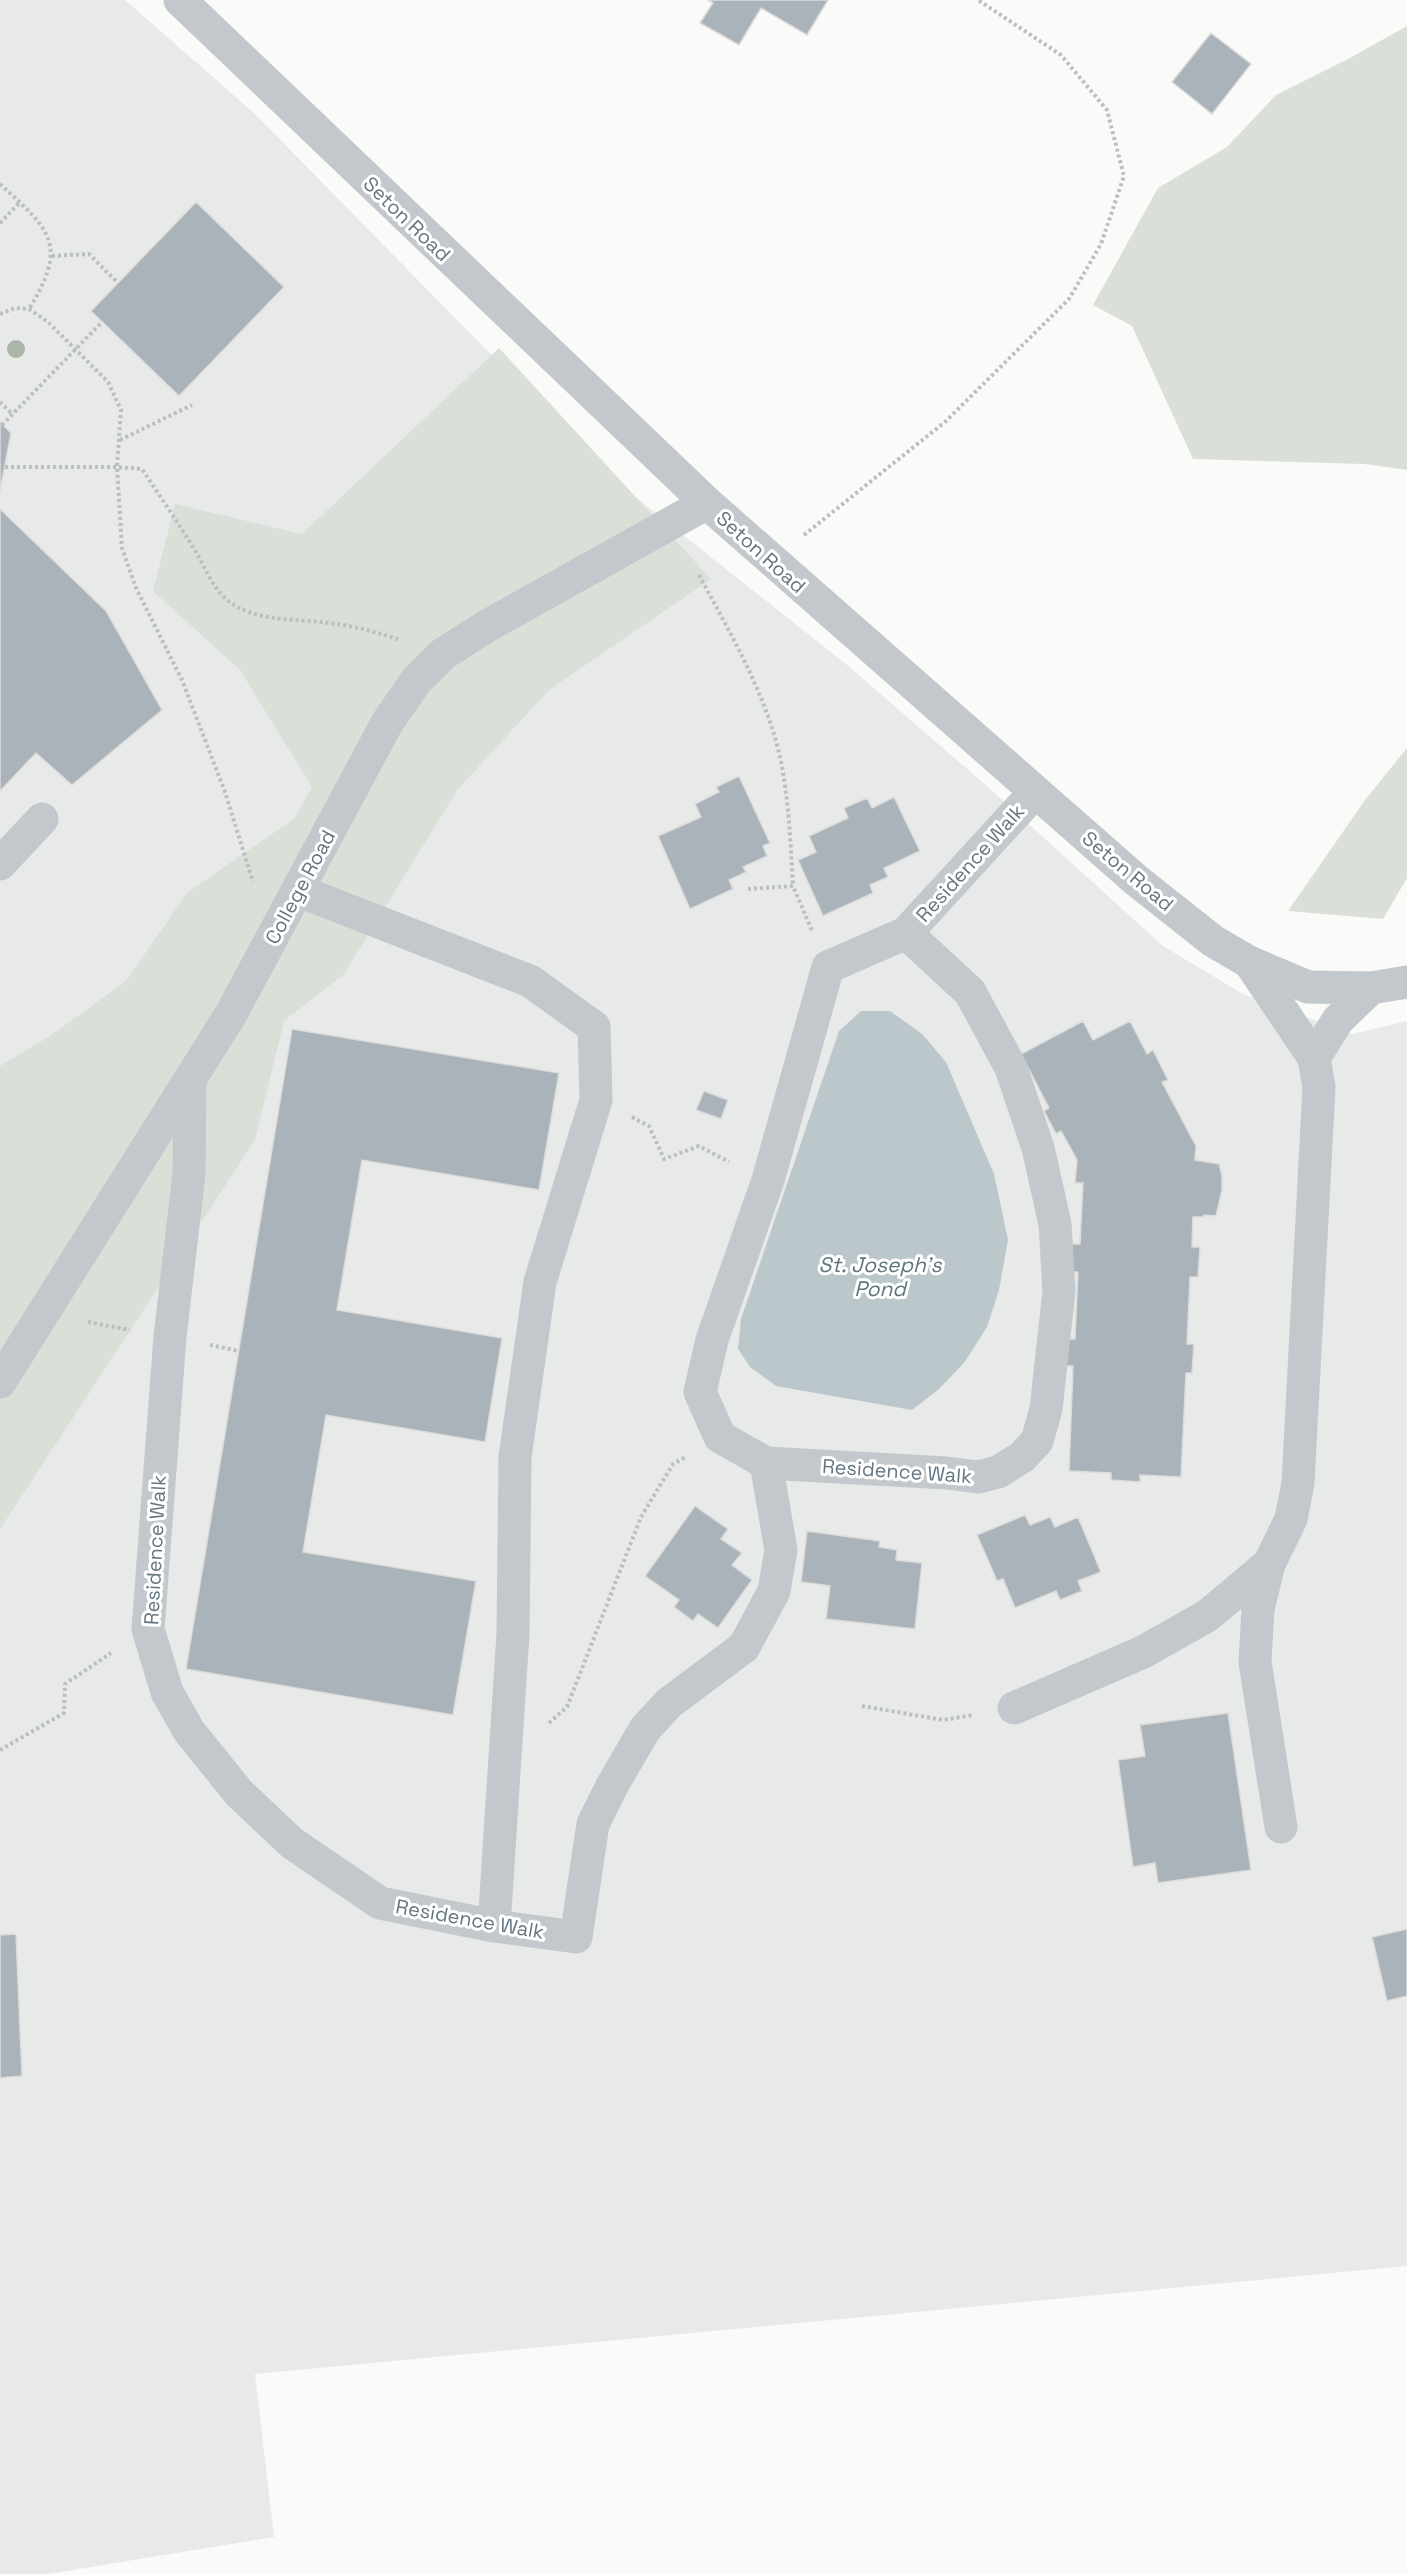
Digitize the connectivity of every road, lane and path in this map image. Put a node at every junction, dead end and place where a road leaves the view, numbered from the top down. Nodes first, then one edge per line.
1 (180, 0) edge
2 (978, 0) edge
3 (0, 184) edge
4 (20, 202) junction
5 (0, 223) edge
6 (52, 256) junction
7 (118, 283) dead end
8 (29, 309) junction
9 (0, 314) edge
10 (102, 322) dead end
11 (74, 350) junction
12 (0, 402) edge
13 (192, 405) dead end
14 (12, 414) junction
15 (2, 424) dead end
16 (120, 440) junction
17 (5, 467) dead end
18 (117, 467) junction
19 (707, 503) junction
20 (771, 561) junction
21 (699, 575) dead end
22 (408, 645) dead end
23 (1035, 792) junction
24 (42, 819) dead end
25 (0, 864) edge
26 (255, 886) dead end
27 (793, 886) junction
28 (748, 889) dead end
29 (299, 891) junction
30 (906, 933) junction
31 (1249, 962) junction
32 (828, 967) junction
33 (1407, 982) edge
34 (1371, 988) junction
35 (1314, 1058) junction
36 (190, 1080) junction
37 (596, 1100) junction
38 (768, 1180) junction
39 (201, 1343) dead end
40 (239, 1351) dead end
41 (2, 1375) edge
42 (720, 1437) junction
43 (766, 1463) junction
44 (1269, 1564) junction
45 (89, 1668) dead end
46 (862, 1706) dead end
47 (1014, 1708) joint
48 (546, 1726) dead end
49 (0, 1750) edge
50 (1281, 1827) dead end
51 (494, 1926) junction

1 - 19 street, Seton Road
2 - 20 path
3 - 4 path
4 - 5 path
4 - 6 path
6 - 7 path
6 - 8 path
8 - 9 path
8 - 11 path
10 - 11 path
11 - 14 path
11 - 16 path
12 - 14 path
13 - 16 path
14 - 15 path
16 - 18 path
17 - 18 path
18 - 22 path
18 - 26 path
19 - 20 street, Seton Road
19 - 29 street, College Road
20 - 23 street, Seton Road
21 - 27 path
23 - 30 street, Residence Walk
23 - 31 street, Seton Road
24 - 25 street
27 - 28 path
27 - 32 path
29 - 36 street, College Road
29 - 37 street
30 - 32 street, Residence Walk
30 - 43 street, Residence Walk
31 - 34 street, Seton Road
31 - 35 street
32 - 38 street
33 - 34 street, Seton Road
34 - 35 street
35 - 44 street
36 - 41 street, College Road
36 - 51 street, Residence Walk
37 - 38 path
37 - 51 street
38 - 42 street
39 - 40 path
42 - 43 street, Residence Walk
42 - 48 path
43 - 51 street, Residence Walk
44 - 47 street
44 - 50 street
45 - 49 path
46 - 47 path

